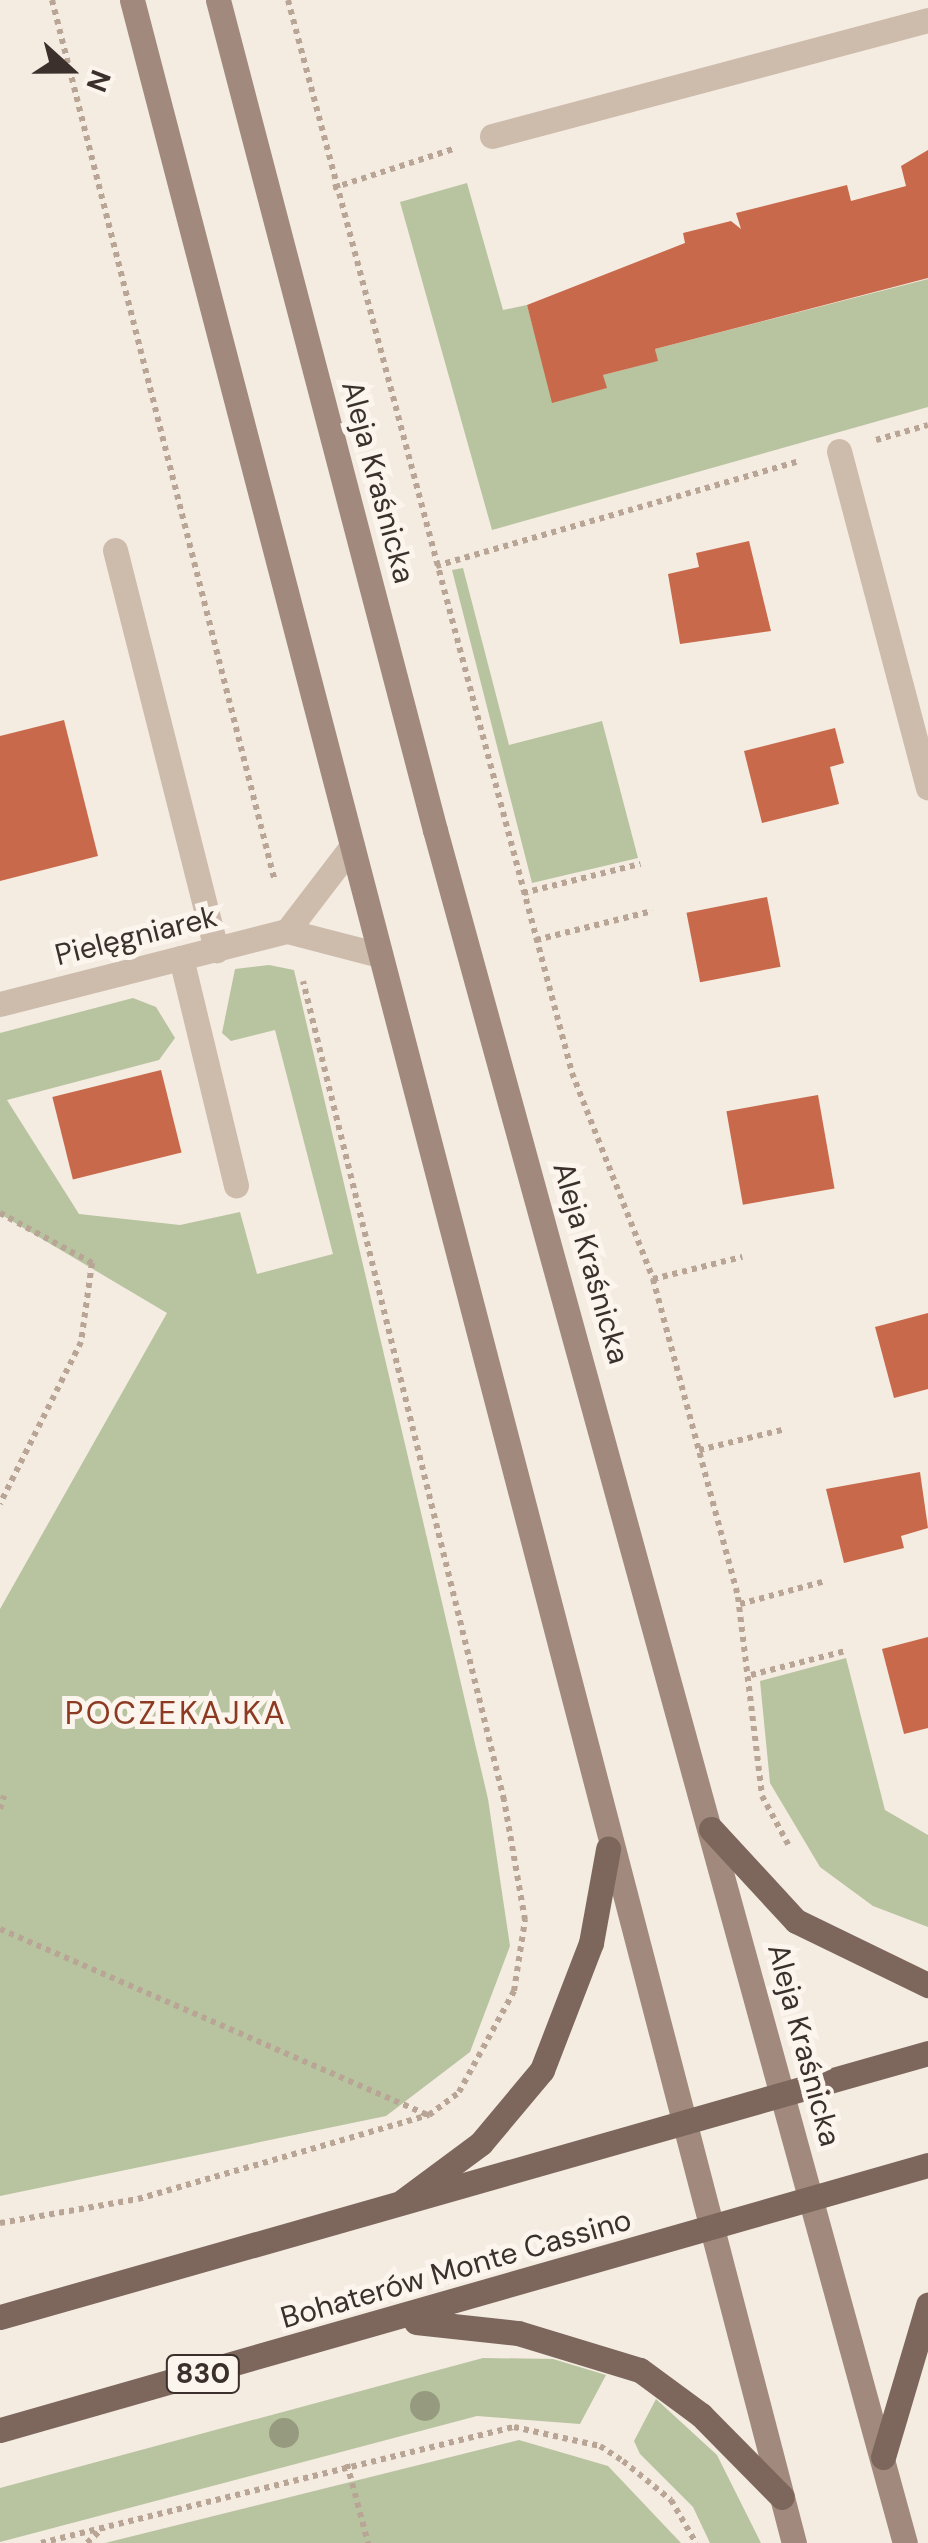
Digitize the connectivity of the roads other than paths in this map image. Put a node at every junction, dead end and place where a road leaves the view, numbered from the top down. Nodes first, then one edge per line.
1 (132, 0) edge
2 (218, 0) edge
3 (928, 20) edge
4 (492, 136) road end
5 (839, 450) road end
6 (114, 550) dead end
7 (928, 787) edge
8 (352, 846) junction
9 (287, 931) junction
10 (216, 950) junction
11 (380, 955) junction
12 (181, 958) junction
13 (0, 1004) edge
14 (236, 1185) dead end
15 (711, 1829) junction
16 (608, 1849) junction
17 (928, 1984) edge
18 (928, 2053) edge
19 (785, 2095) junction
20 (684, 2124) junction
21 (928, 2165) edge
22 (811, 2197) junction
23 (389, 2212) junction
24 (709, 2229) junction
25 (928, 2305) edge
26 (0, 2317) edge
27 (406, 2321) junction
28 (0, 2430) edge
29 (883, 2457) junction
30 (782, 2497) junction
31 (794, 2543) edge
32 (905, 2543) edge

1 - 8 main road
2 - 15 main road, Aleja Kraśnicka
3 - 4 street
5 - 7 street
6 - 10 street
8 - 9 street
8 - 11 main road
9 - 10 street, Pielęgniarek
9 - 11 street, Pielęgniarek
10 - 12 street, Pielęgniarek
11 - 16 main road
12 - 13 street, Pielęgniarek
12 - 14 street
15 - 17 main road
15 - 19 main road, Aleja Kraśnicka
16 - 20 main road
16 - 23 main road
18 - 19 main road
19 - 20 main road
19 - 22 main road, Aleja Kraśnicka
20 - 23 main road
20 - 24 main road
21 - 22 main road, Bohaterów Monte Cassino
22 - 24 main road, Bohaterów Monte Cassino
22 - 29 main road, Aleja Kraśnicka
23 - 26 main road
24 - 27 main road, Bohaterów Monte Cassino / 830
24 - 30 main road
25 - 29 main road
27 - 28 main road, Bohaterów Monte Cassino / 830
27 - 30 main road
29 - 32 main road, Aleja Kraśnicka
30 - 31 main road

